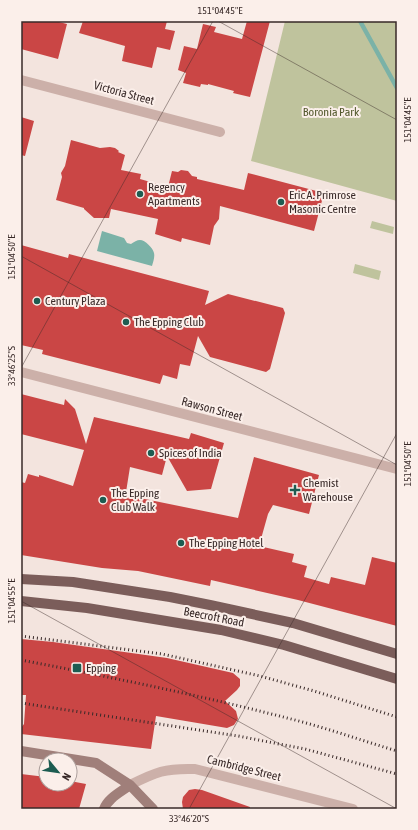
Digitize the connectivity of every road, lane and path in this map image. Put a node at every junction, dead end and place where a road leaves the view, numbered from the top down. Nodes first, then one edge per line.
1 (21, 80) edge
2 (220, 132) dead end
3 (21, 372) edge
4 (397, 469) edge
5 (21, 579) edge
6 (21, 601) edge
7 (397, 654) edge
8 (397, 679) edge
9 (21, 751) edge
10 (130, 785) junction
11 (104, 809) edge
12 (153, 809) edge
13 (353, 809) edge

1 - 2 street, Victoria Street
3 - 4 street, Rawson Street
5 - 7 main road, Beecroft Road
6 - 8 main road, Beecroft Road
9 - 10 street
10 - 11 street
10 - 12 street
10 - 13 street, Cambridge Street

